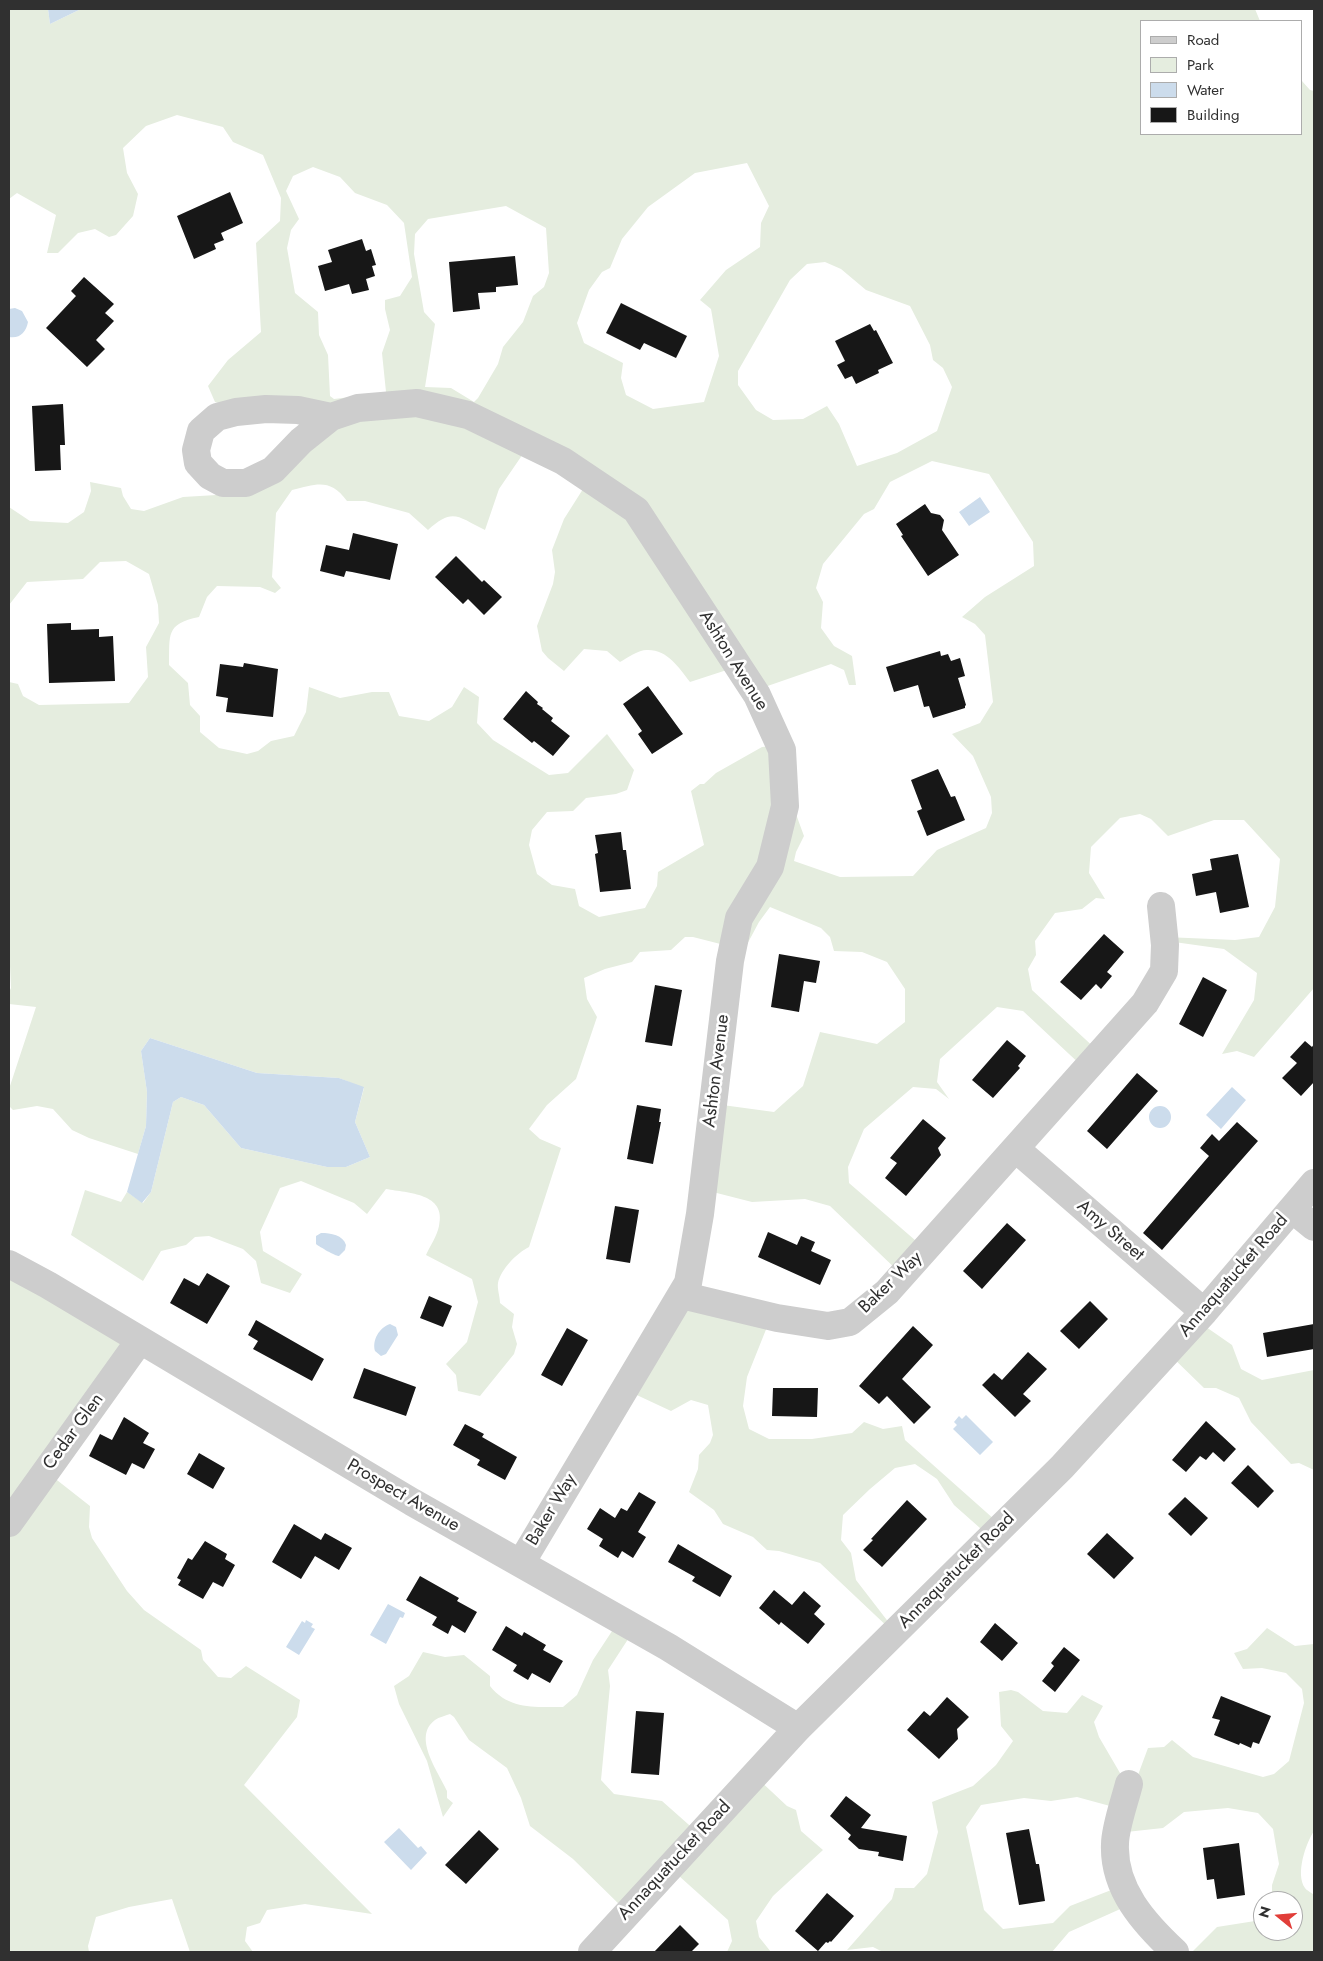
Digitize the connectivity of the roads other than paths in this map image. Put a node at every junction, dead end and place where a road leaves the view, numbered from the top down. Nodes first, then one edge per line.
1 (331, 417) dead end
2 (1161, 906) dead end
3 (1016, 1149) junction
4 (1314, 1183) edge
5 (1292, 1209) junction
6 (1314, 1227) edge
7 (9, 1264) edge
8 (681, 1295) junction
9 (1204, 1312) junction
10 (140, 1340) junction
11 (9, 1523) edge
12 (521, 1563) junction
13 (798, 1728) junction
14 (1129, 1784) dead end
15 (592, 1952) edge
16 (1174, 1952) edge

1 - 8 street, Ashton Avenue
2 - 3 street, Baker Way
3 - 8 street, Baker Way
3 - 9 street, Amy Street
4 - 5 street, Annaquatucket Road
5 - 6 street
5 - 9 street, Annaquatucket Road
7 - 10 street, Prospect Avenue
8 - 12 street, Baker Way
9 - 13 street, Annaquatucket Road
10 - 11 street, Cedar Glen
10 - 12 street, Prospect Avenue
12 - 13 street, Prospect Avenue
13 - 15 street, Annaquatucket Road
14 - 16 street

